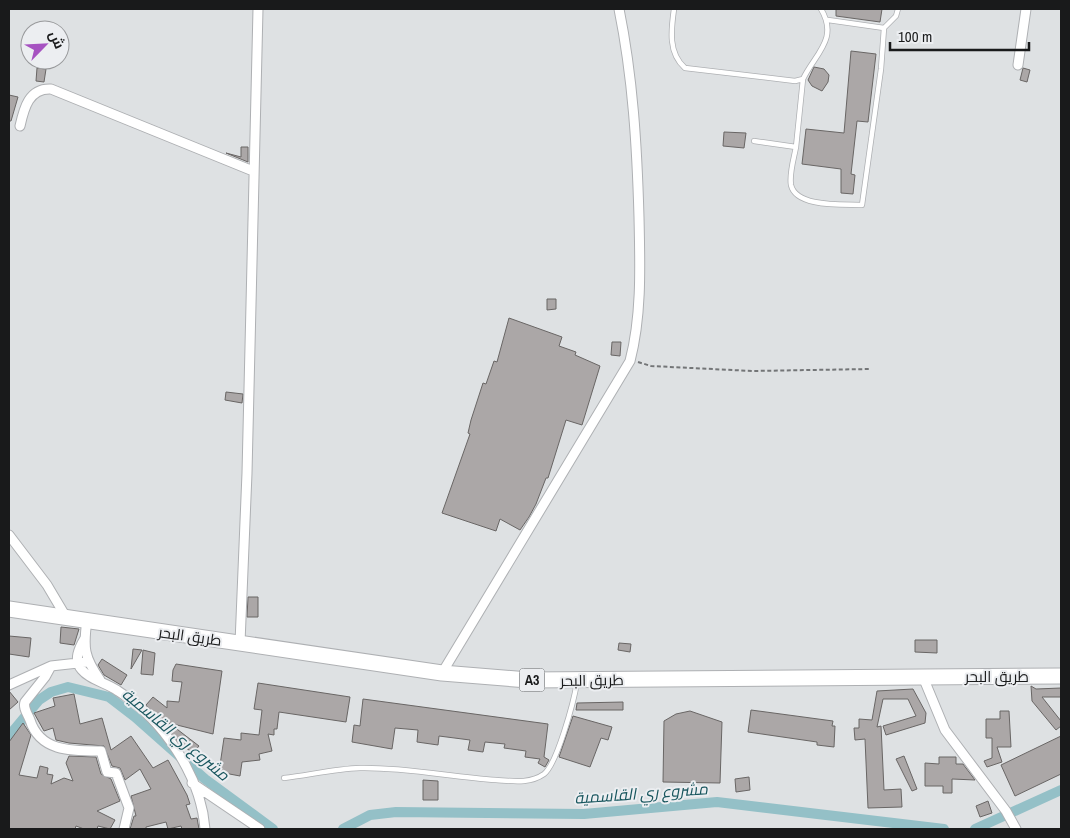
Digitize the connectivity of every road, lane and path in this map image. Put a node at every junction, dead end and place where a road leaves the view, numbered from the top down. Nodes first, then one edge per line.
1 (258, 9) edge
2 (619, 9) edge
3 (674, 9) edge
4 (821, 9) edge
5 (898, 9) edge
6 (1026, 9) edge
7 (828, 20) junction
8 (884, 28) junction
9 (1018, 65) dead end
10 (803, 80) junction
11 (20, 126) dead end
12 (754, 141) dead end
13 (796, 147) junction
14 (253, 171) junction
15 (630, 361) junction
16 (870, 369) dead end
17 (9, 535) edge
18 (9, 609) edge
19 (66, 617) junction
20 (87, 620) junction
21 (85, 638) junction
22 (240, 643) junction
23 (88, 662) junction
24 (78, 663) junction
25 (51, 666) junction
26 (442, 673) junction
27 (923, 676) junction
28 (1061, 676) edge
29 (577, 681) junction
30 (102, 682) junction
31 (9, 686) edge
32 (284, 778) dead end
33 (192, 783) junction
34 (1014, 827) edge
35 (124, 829) edge
36 (205, 829) edge
37 (260, 829) edge

1 - 14 street
2 - 15 street
3 - 10 lane
4 - 7 lane
5 - 8 lane
6 - 9 street
7 - 8 lane
7 - 10 lane
8 - 13 lane
10 - 13 lane
11 - 14 street
12 - 13 lane
14 - 22 street
15 - 16 path
15 - 26 street
17 - 19 street
18 - 19 highway, طريق البحر / A3
19 - 20 highway, طريق البحر / A3
20 - 21 street
20 - 22 highway, طريق البحر / A3
21 - 23 street
21 - 24 street
22 - 26 highway, طريق البحر / A3
23 - 24 street
23 - 30 street
24 - 25 street
24 - 30 street
25 - 31 street
25 - 35 street
26 - 29 highway, طريق البحر / A3
27 - 28 highway, طريق البحر / A3
27 - 29 highway, طريق البحر / A3
27 - 34 street
29 - 32 lane
30 - 33 street
33 - 36 street
33 - 37 street

